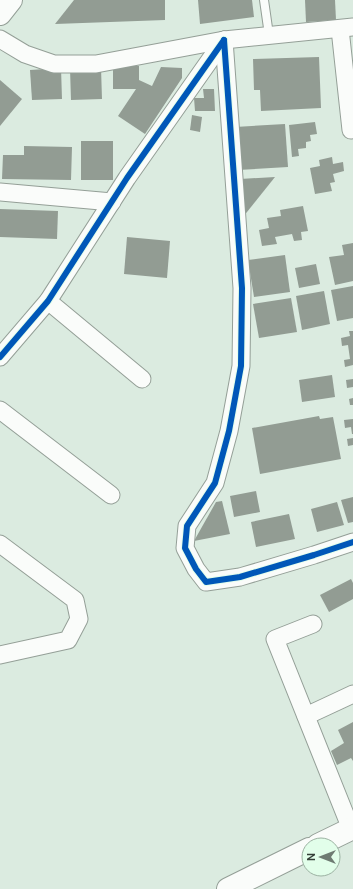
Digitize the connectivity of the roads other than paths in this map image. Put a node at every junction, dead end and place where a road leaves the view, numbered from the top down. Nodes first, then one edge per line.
1 (264, 0) edge
2 (346, 28) edge
3 (269, 35) junction
4 (0, 39) edge
5 (224, 40) junction
6 (353, 130) edge
7 (0, 192) edge
8 (112, 202) junction
9 (48, 301) junction
10 (0, 357) edge
11 (142, 379) dead end
12 (0, 410) edge
13 (111, 495) dead end
14 (353, 542) edge
15 (0, 544) edge
16 (313, 624) dead end
17 (0, 655) edge
18 (353, 694) edge
19 (306, 716) junction
20 (352, 828) edge
21 (334, 837) edge
22 (301, 853) edge
23 (228, 889) edge

1 - 3 lane
2 - 3 street
2 - 6 street
3 - 5 street
4 - 5 street
5 - 8 street
5 - 14 street
7 - 8 street
8 - 9 street
9 - 10 street
9 - 11 street
12 - 13 street
15 - 17 street
16 - 19 street
18 - 19 street
19 - 20 street
20 - 21 street
22 - 23 street

